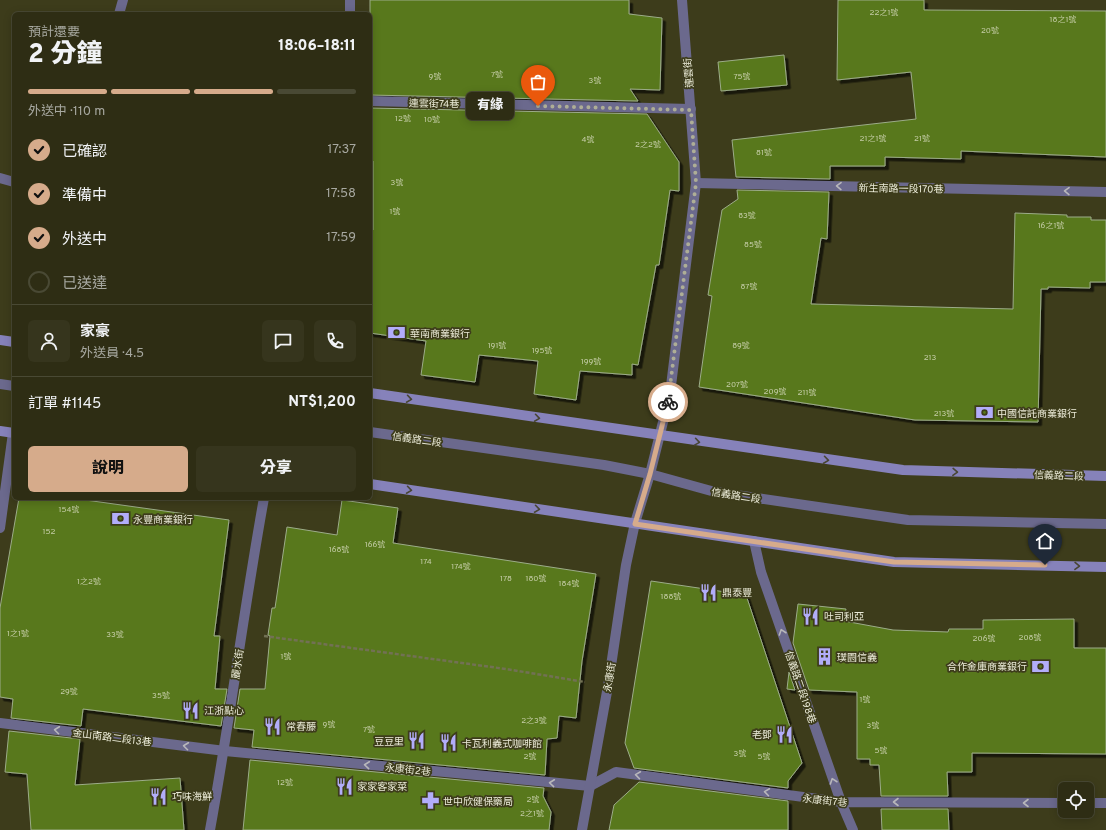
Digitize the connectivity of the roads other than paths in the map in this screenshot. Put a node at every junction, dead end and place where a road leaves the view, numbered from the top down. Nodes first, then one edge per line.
1 (123, 0) edge
2 (350, 0) edge
3 (682, 0) edge
4 (120, 12) edge
5 (350, 12) edge
6 (372, 101) edge
7 (691, 110) junction
8 (0, 178) edge
9 (12, 181) edge
10 (696, 183) junction
11 (1106, 192) edge
12 (0, 340) edge
13 (12, 342) edge
14 (0, 384) edge
15 (12, 386) edge
16 (372, 394) edge
17 (0, 431) edge
18 (372, 432) edge
19 (12, 433) edge
20 (659, 436) junction
21 (12, 447) edge
22 (650, 474) junction
23 (1106, 476) edge
24 (372, 484) edge
25 (264, 500) edge
26 (635, 524) junction
27 (1106, 524) edge
28 (0, 528) edge
29 (754, 541) junction
30 (1106, 567) edge
31 (0, 723) edge
32 (225, 751) junction
33 (590, 786) junction
34 (841, 802) junction
35 (1058, 803) edge
36 (1094, 803) edge
37 (1106, 803) edge
38 (210, 830) edge
39 (582, 830) edge
40 (853, 830) edge

1 - 4 street
2 - 5 street
3 - 7 street, 連雲街
6 - 7 street, 連雲街74巷
7 - 10 street, 連雲街
8 - 9 street
11 -> 10 street, 新生南路一段170巷
10 - 20 street, 連雲街
12 - 13 main road
14 - 15 street
16 -> 20 main road, 信義路二段
17 - 19 main road
18 - 22 street, 信義路二段
20 - 22 street, 連雲街
20 -> 23 main road, 信義路二段
21 - 28 street
22 - 26 street, 連雲街
22 - 27 street, 信義路二段
24 -> 26 main road
25 - 32 street, 麗水街
26 - 29 main road
26 - 33 street, 永康街
29 -> 30 main road
34 -> 29 street, 信義路二段198巷
32 -> 31 street, 金山南路二段13巷
33 -> 32 street, 永康街2巷
32 - 38 street, 麗水街
34 -> 33 street, 永康街7巷
33 - 39 street, 永康街
35 -> 34 street, 永康街7巷
34 - 40 street, 信義路二段198巷
36 - 37 street

